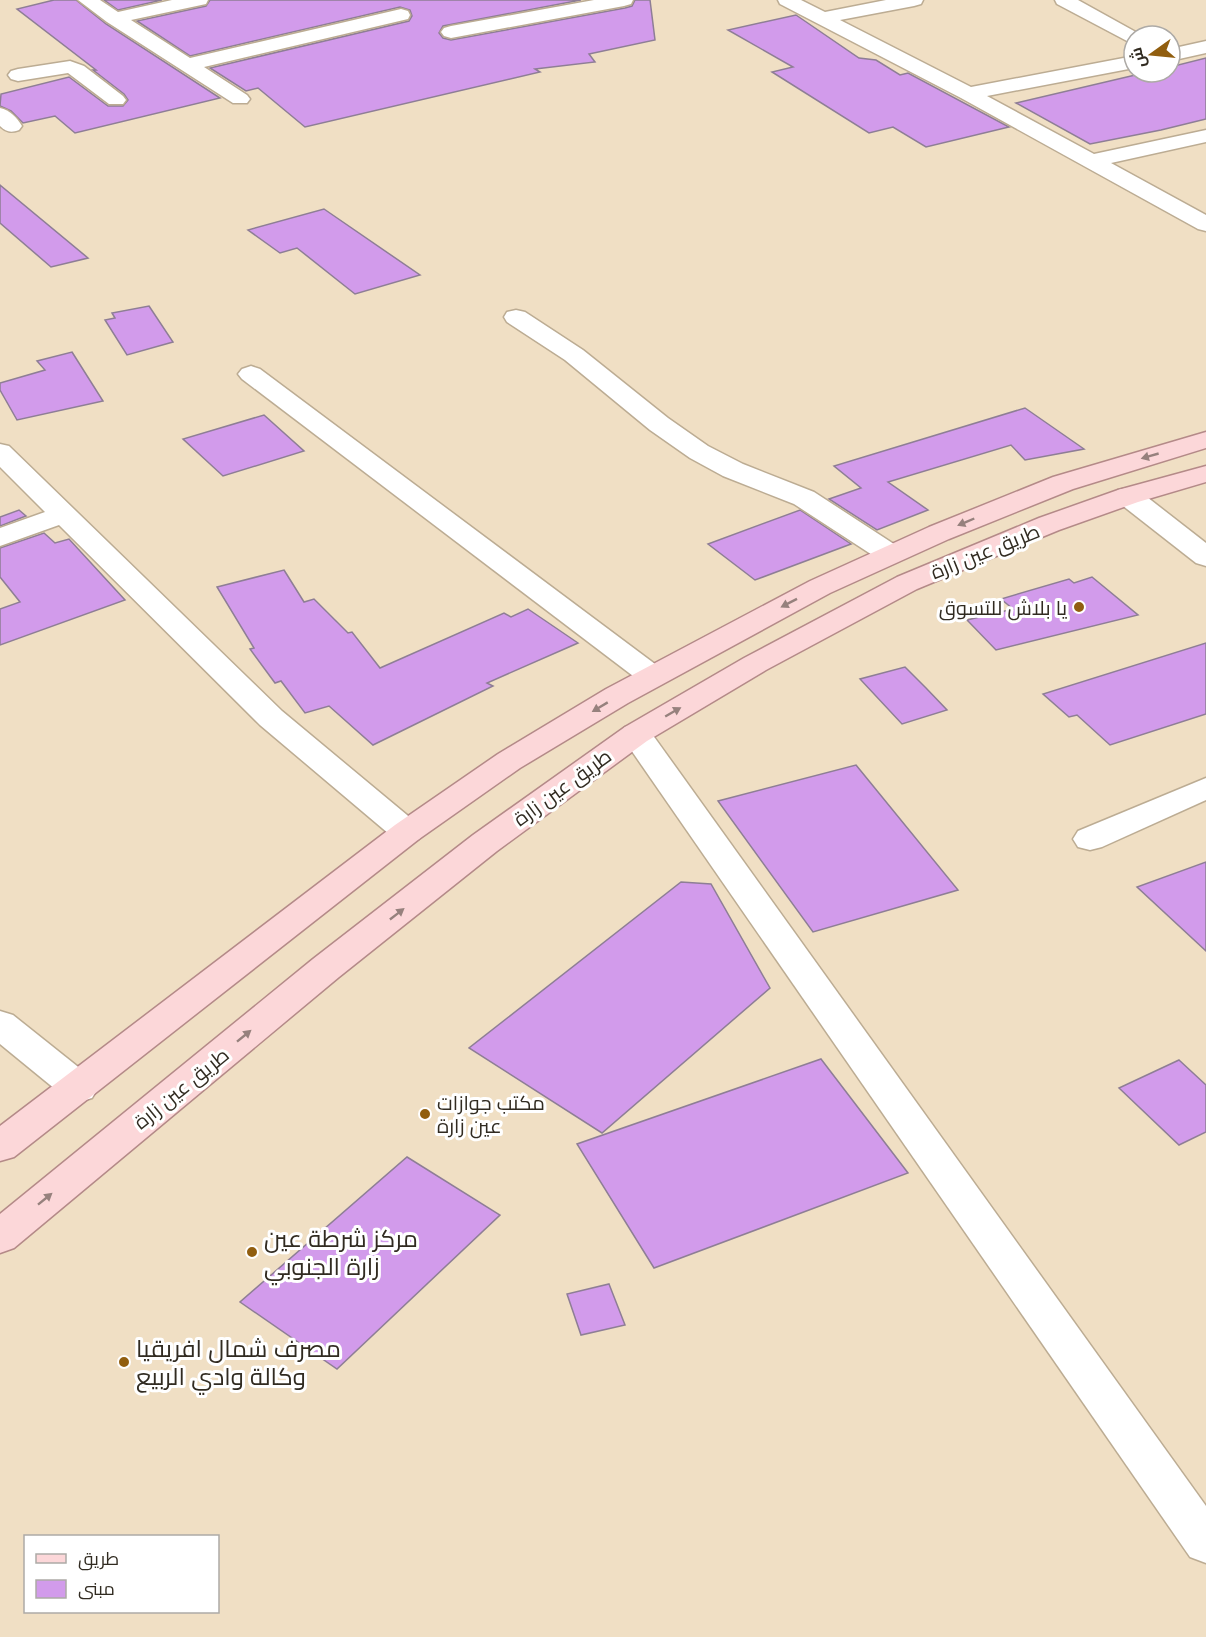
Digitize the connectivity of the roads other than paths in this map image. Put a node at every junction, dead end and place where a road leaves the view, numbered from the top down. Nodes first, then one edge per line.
1 (87, 0) edge
2 (200, 0) edge
3 (624, 0) edge
4 (787, 0) edge
5 (914, 0) edge
6 (1064, 0) edge
7 (508, 6) dead end
8 (401, 15) dead end
9 (114, 18) junction
10 (526, 18) junction
11 (823, 18) junction
12 (1122, 31) edge
13 (451, 32) dead end
14 (1206, 47) edge
15 (1182, 52) edge
16 (0, 64) edge
17 (1122, 64) edge
18 (187, 65) junction
19 (9, 77) edge
20 (968, 94) junction
21 (240, 99) dead end
22 (116, 100) dead end
23 (1206, 136) edge
24 (1090, 161) junction
25 (1206, 224) edge
26 (516, 317) dead end
27 (251, 374) dead end
28 (1206, 440) edge
29 (0, 452) edge
30 (1206, 474) edge
31 (1128, 496) junction
32 (64, 514) junction
33 (0, 538) edge
34 (890, 554) junction
35 (1206, 557) edge
36 (652, 676) junction
37 (636, 734) junction
38 (1206, 788) edge
39 (407, 832) junction
40 (1090, 839) dead end
41 (0, 1024) edge
42 (79, 1088) junction
43 (0, 1147) edge
44 (0, 1237) edge
45 (1206, 1543) edge

1 - 9 street
2 - 9 street
3 - 10 street
4 - 11 street
5 - 11 street
6 - 12 street
7 - 10 street
8 - 18 street
9 - 18 street
10 - 13 street
11 - 20 street
14 - 15 street
16 - 19 street
17 - 20 street
18 - 21 street
19 - 22 street
20 - 24 street
23 - 24 street
24 - 25 street
26 - 34 street
27 - 36 street
28 -> 34 main road, طريق عين زارة
29 - 32 street
30 - 31 main road, طريق عين زارة
31 - 35 street
37 -> 31 main road, طريق عين زارة
32 - 33 street
32 - 39 street
34 -> 36 main road, طريق عين زارة
36 -> 39 main road, طريق عين زارة
44 -> 37 main road, طريق عين زارة
37 - 45 street
38 - 40 street
39 - 42 main road, طريق عين زارة
41 - 42 street
42 - 43 main road, طريق عين زارة

